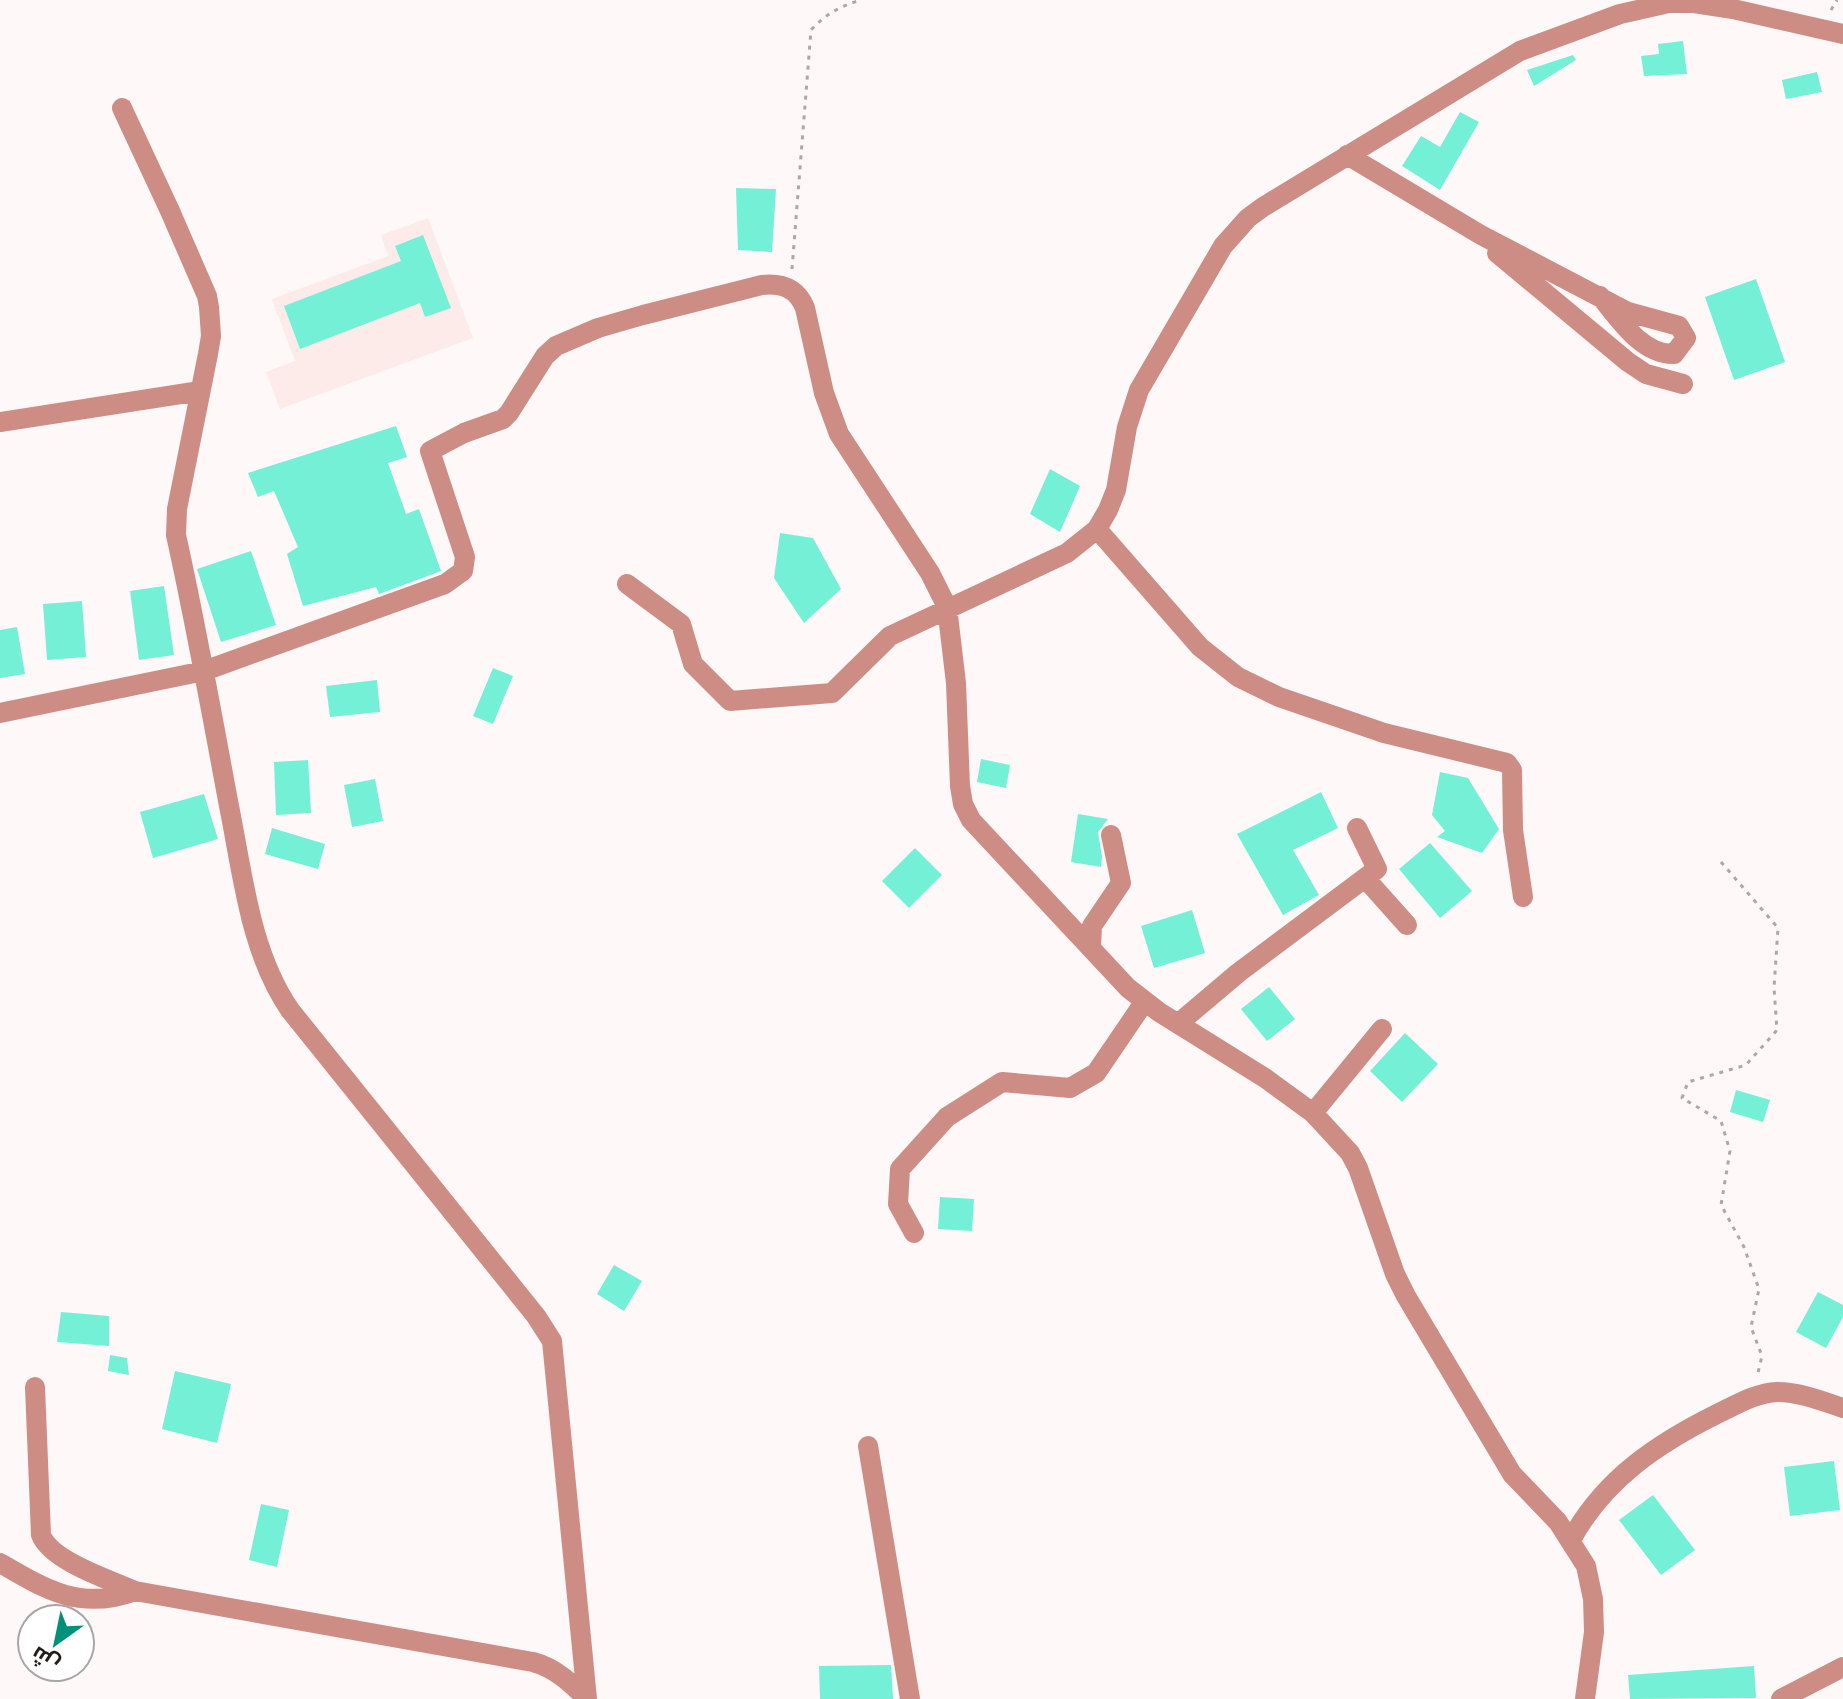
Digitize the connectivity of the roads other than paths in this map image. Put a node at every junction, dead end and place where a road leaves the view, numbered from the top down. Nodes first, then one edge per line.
1 (1843, 34) edge
2 (122, 108) dead end
3 (1347, 155) junction
4 (1461, 222) junction
5 (1600, 296) dead end
6 (1683, 384) dead end
7 (200, 391) junction
8 (0, 422) edge
9 (1097, 529) junction
10 (627, 584) dead end
11 (947, 607) junction
12 (204, 671) junction
13 (0, 713) edge
14 (1357, 828) dead end
15 (1111, 835) dead end
16 (1365, 878) junction
17 (1523, 897) dead end
18 (1407, 925) dead end
19 (1091, 947) junction
20 (1145, 1001) junction
21 (1179, 1023) junction
22 (1382, 1029) dead end
23 (1313, 1113) junction
24 (914, 1233) dead end
25 (35, 1387) dead end
26 (1843, 1408) edge
27 (868, 1446) dead end
28 (1571, 1540) junction
29 (0, 1563) edge
30 (135, 1591) junction
31 (1843, 1667) edge
32 (910, 1699) edge
33 (1585, 1699) edge
34 (1781, 1699) edge

1 - 3 street
2 - 7 street
3 - 4 street
3 - 9 street
4 - 5 street
4 - 6 street
7 - 8 street
7 - 12 street
9 - 11 street
9 - 17 street
10 - 11 street
11 - 12 street
11 - 19 street
12 - 13 street
12 - 30 street
14 - 16 street
15 - 19 street
16 - 18 street
16 - 21 street
19 - 20 street
20 - 21 street
20 - 24 street
21 - 23 street
22 - 23 street
23 - 28 street
25 - 30 street
26 - 28 street
27 - 32 street
28 - 33 street
29 - 30 street
31 - 34 street

